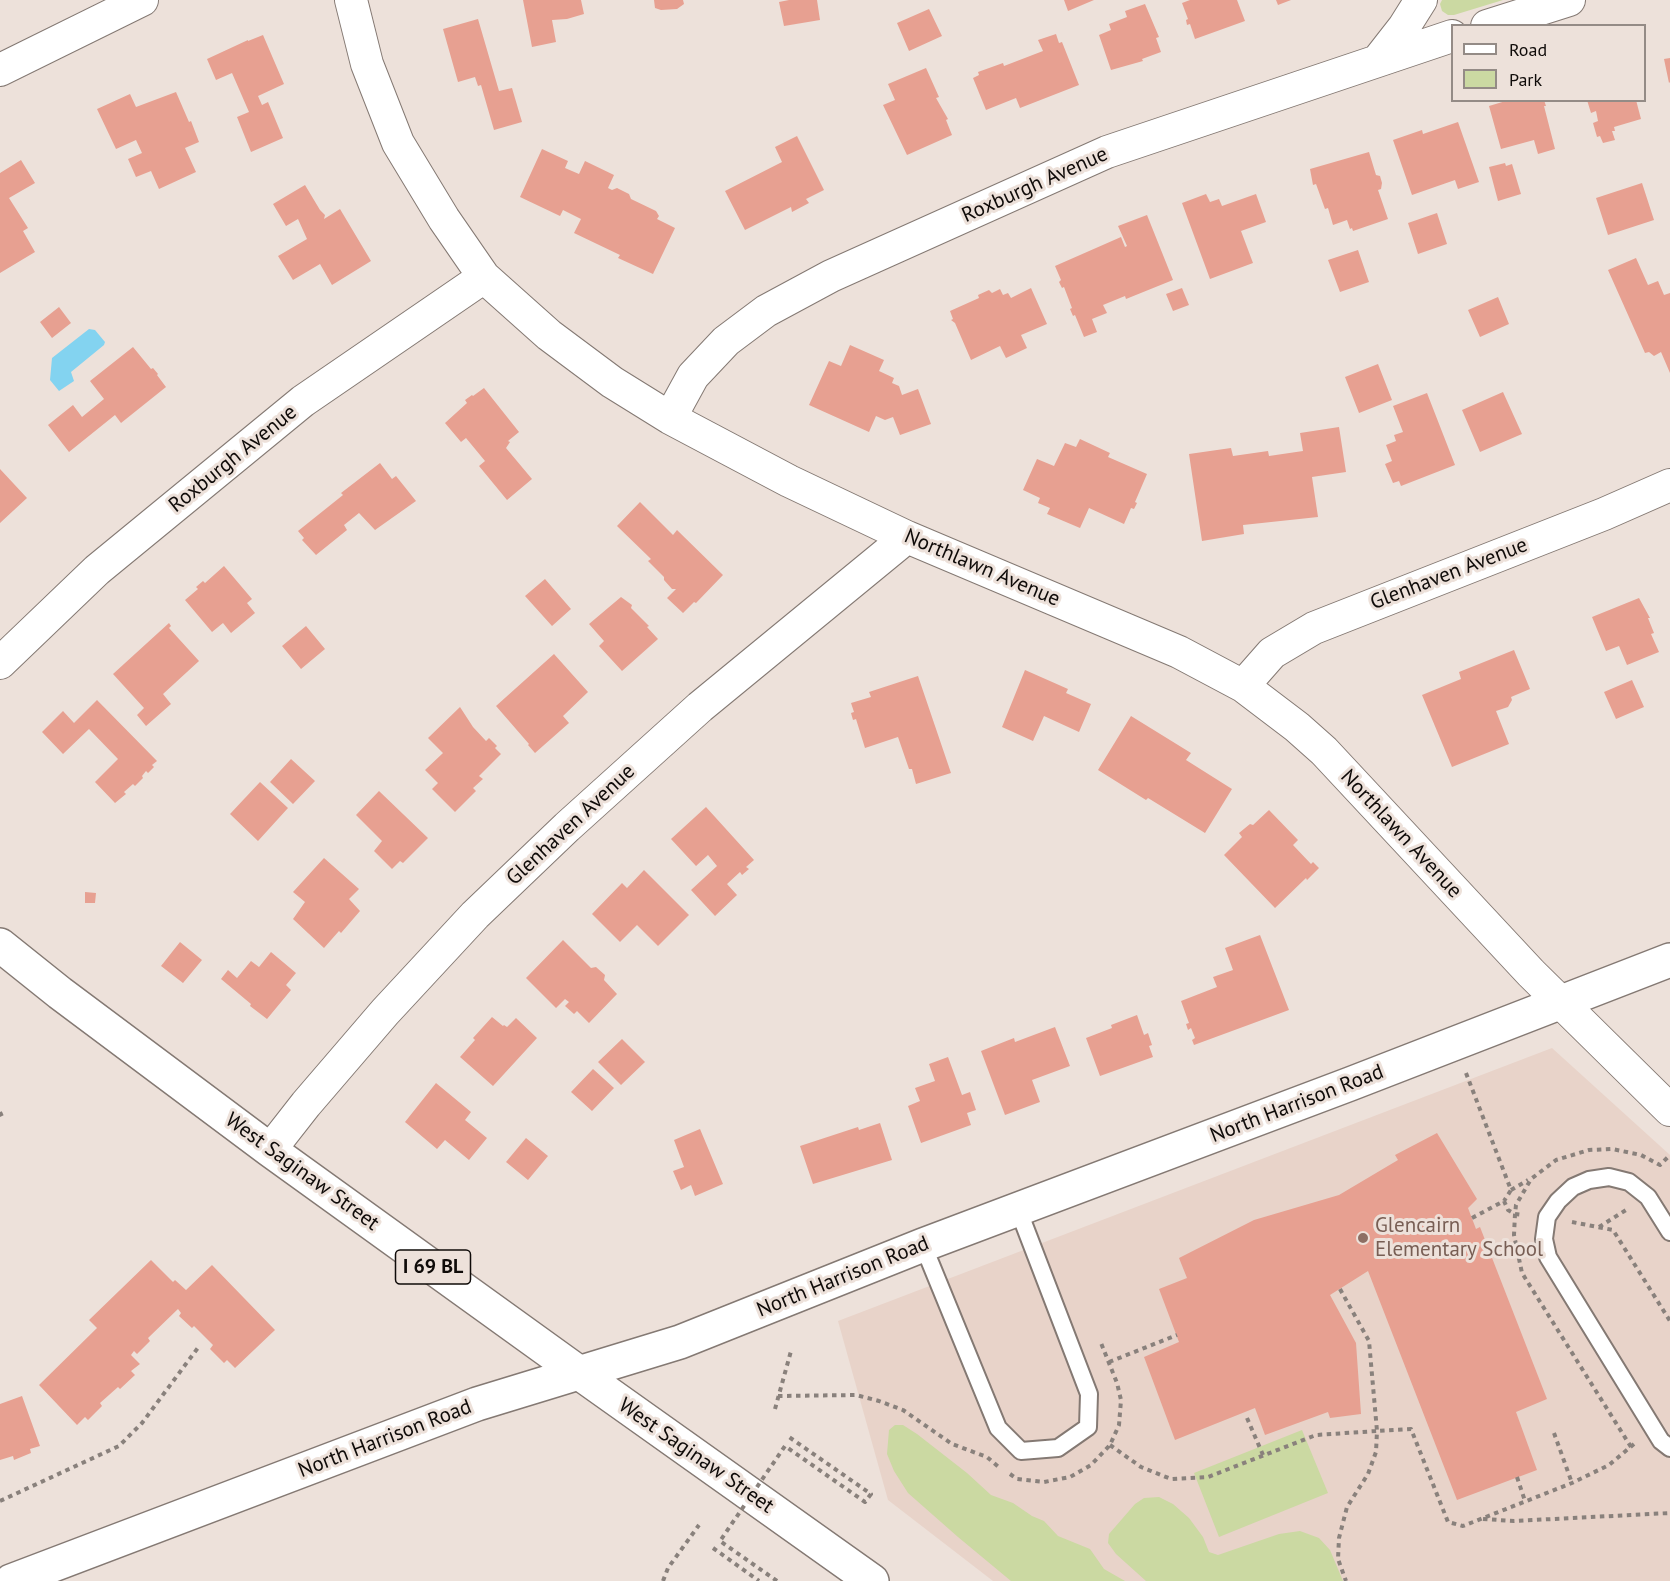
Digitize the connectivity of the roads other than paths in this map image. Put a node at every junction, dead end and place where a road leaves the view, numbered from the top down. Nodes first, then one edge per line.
1 (351, 0) edge
2 (1421, 0) edge
3 (134, 1) edge
4 (1564, 1) edge
5 (1493, 24) edge
6 (1451, 36) edge
7 (1379, 59) junction
8 (0, 70) edge
9 (484, 277) junction
10 (670, 418) junction
11 (1670, 485) edge
12 (907, 537) junction
13 (0, 663) edge
14 (1243, 686) junction
15 (0, 945) edge
16 (1670, 960) edge
17 (1560, 1002) junction
18 (1670, 1110) edge
19 (270, 1150) junction
20 (1018, 1209) junction
21 (1670, 1232) edge
22 (922, 1245) junction
23 (578, 1372) junction
24 (1670, 1448) edge
25 (11, 1581) edge
26 (872, 1581) edge

1 - 9 street, Northlawn Avenue
2 - 7 street
3 - 8 street
4 - 5 street
6 - 7 street, Roxburgh Avenue
7 - 10 street, Roxburgh Avenue
9 - 10 street, Northlawn Avenue
9 - 13 street, Roxburgh Avenue
10 - 12 street, Northlawn Avenue
11 - 14 street, Glenhaven Avenue
12 - 14 street, Northlawn Avenue
12 - 19 street, Glenhaven Avenue
14 - 17 street, Northlawn Avenue
15 - 19 street, West Saginaw Street / I 69 BL
16 - 17 street, North Harrison Road
17 - 18 street, Northlawn Avenue
17 - 20 street, North Harrison Road
19 - 23 street, West Saginaw Street / I 69 BL
20 - 22 street, North Harrison Road
20 - 22 lane
21 - 24 lane
22 - 23 street, North Harrison Road
23 - 25 street, North Harrison Road
23 - 26 street, West Saginaw Street / I 69 BL

